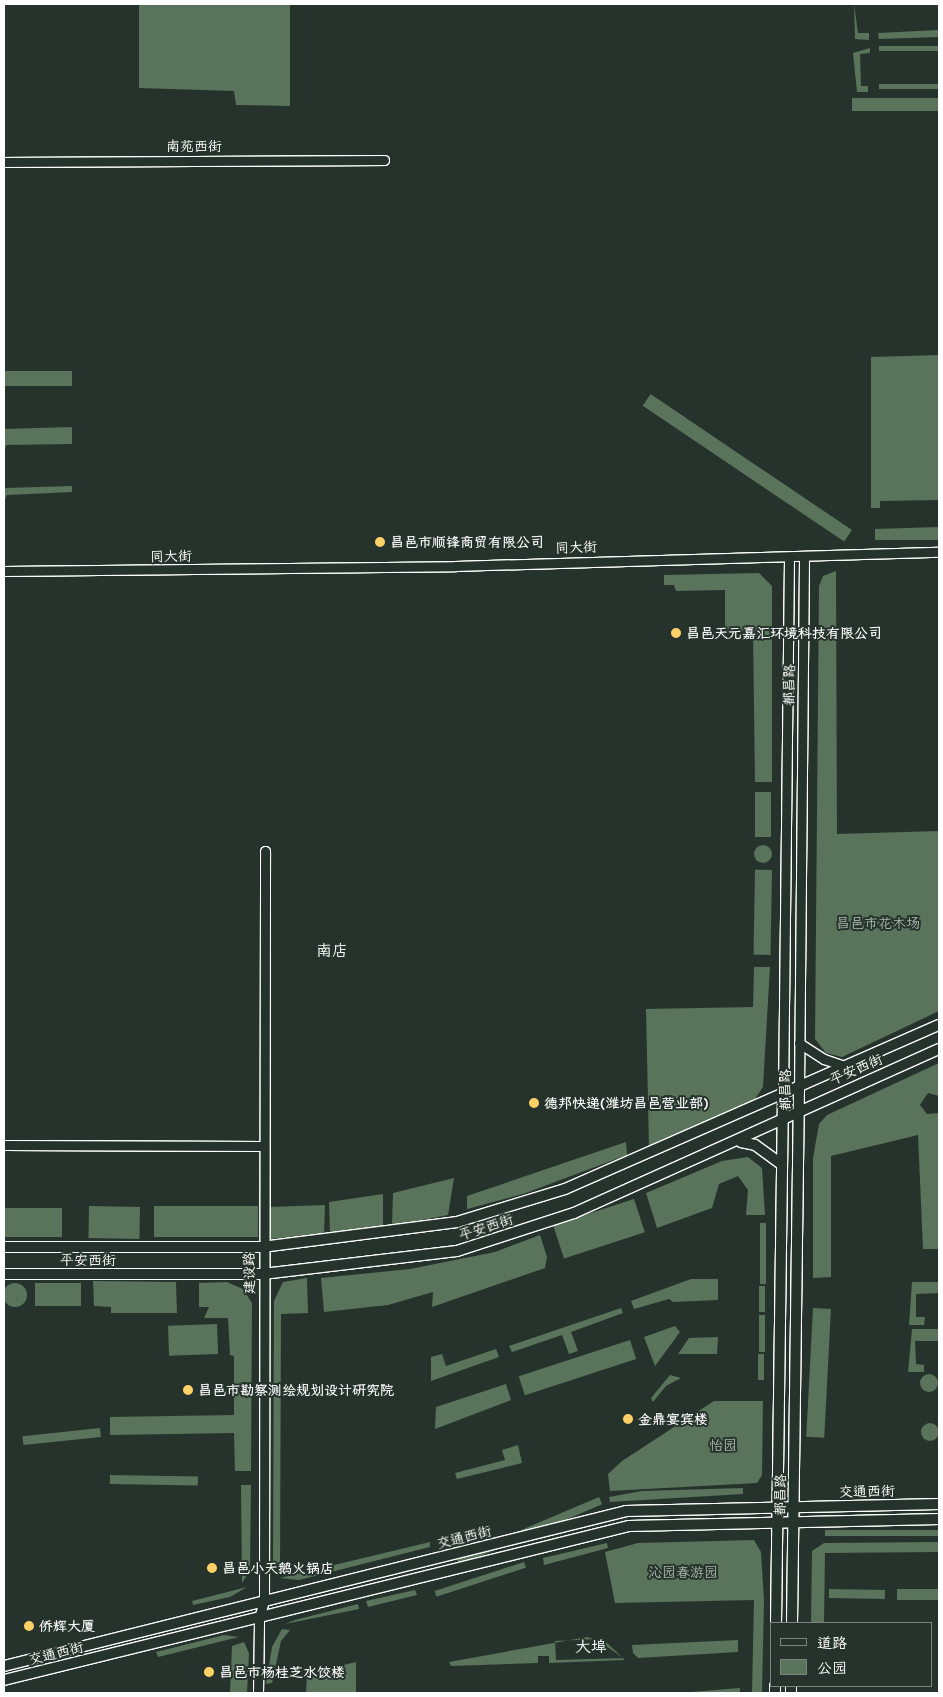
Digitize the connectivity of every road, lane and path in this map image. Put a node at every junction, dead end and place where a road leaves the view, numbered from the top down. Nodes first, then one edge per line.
1 (384, 160) dead end
2 (4, 162) edge
3 (939, 552) edge
4 (804, 556) junction
5 (789, 557) junction
6 (4, 571) edge
7 (265, 851) dead end
8 (939, 1024) edge
9 (800, 1043) junction
10 (939, 1049) edge
11 (847, 1067) junction
12 (799, 1090) junction
13 (783, 1096) junction
14 (799, 1109) junction
15 (783, 1117) junction
16 (741, 1142) junction
17 (4, 1145) edge
18 (263, 1146) junction
19 (780, 1163) junction
20 (4, 1247) edge
21 (262, 1247) junction
22 (4, 1274) edge
23 (263, 1274) junction
24 (939, 1504) edge
25 (777, 1506) junction
26 (794, 1506) junction
27 (939, 1519) edge
28 (794, 1521) junction
29 (777, 1522) junction
30 (264, 1601) junction
31 (259, 1618) junction
32 (776, 1622) edge
33 (792, 1622) edge
34 (4, 1666) edge
35 (4, 1680) edge
36 (258, 1693) edge

1 - 2 street, 南苑西街
3 - 4 street, 同大街
4 - 5 street, 同大街
4 - 9 street, 都昌路
5 - 6 street, 同大街
5 - 13 street, 都昌路
7 - 18 street, 建设路
8 - 11 main road, 平安西街
9 - 11 street
9 - 12 street, 都昌路
10 - 14 main road, 平安西街
11 - 12 main road, 平安西街
12 - 13 main road, 平安西街
12 - 14 main road, 都昌路
13 - 15 main road, 都昌路
13 - 21 main road, 平安西街
14 - 15 main road, 平安西街
14 - 26 main road, 都昌路
15 - 16 main road, 平安西街
15 - 19 main road, 都昌路
16 - 19 main road
16 - 23 main road, 平安西街
17 - 18 street
18 - 21 street, 建设路
19 - 25 main road, 都昌路
20 - 21 main road, 平安西街
21 - 23 street, 建设路
22 - 23 main road, 平安西街
23 - 30 street, 建设路
24 - 26 main road, 交通西街
25 - 26 main road, 交通西街
25 - 29 main road, 都昌路
25 - 30 main road, 交通西街
26 - 28 main road, 都昌路
27 - 28 main road, 交通西街
28 - 29 main road, 交通西街
28 - 33 main road, 都昌路
29 - 31 main road, 交通西街
29 - 32 main road, 都昌路
30 - 31 street, 建设路
30 - 34 main road, 交通西街
31 - 35 main road, 交通西街
31 - 36 street, 建设路

